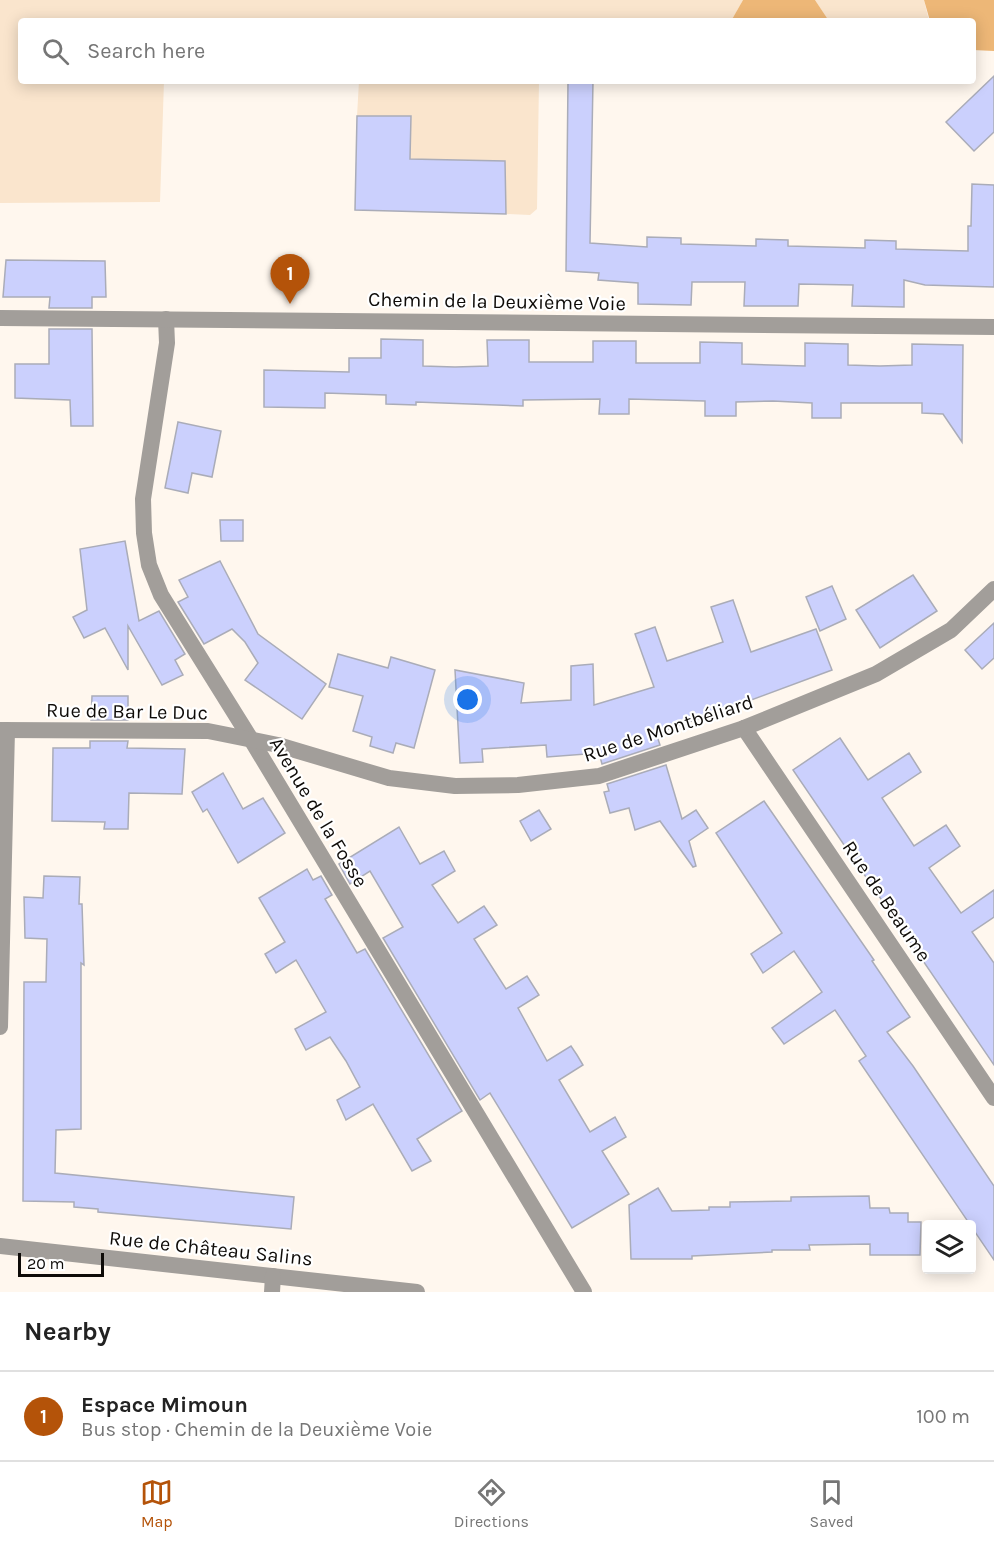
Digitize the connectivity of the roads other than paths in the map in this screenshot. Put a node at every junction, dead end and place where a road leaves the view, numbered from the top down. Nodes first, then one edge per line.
1 (0, 318) edge
2 (166, 319) junction
3 (994, 327) edge
4 (994, 589) edge
5 (744, 728) junction
6 (3, 730) edge
7 (252, 741) junction
8 (0, 1028) edge
9 (994, 1098) edge
10 (0, 1246) edge
11 (273, 1284) edge
12 (417, 1292) edge
13 (584, 1292) edge

1 - 2 street, Chemin de la Deuxième Voie
2 - 3 street, Chemin de la Deuxième Voie
2 - 7 street, Avenue de la Fosse
4 - 5 street, Rue de Montbéliard
5 - 7 street, Rue de Montbéliard
5 - 9 street, Rue de Beaume
6 - 7 street, Rue de Bar Le Duc
6 - 8 street
7 - 13 street, Avenue de la Fosse
10 - 11 street, Rue de Château Salins
11 - 12 street, Rue de Château Salins

